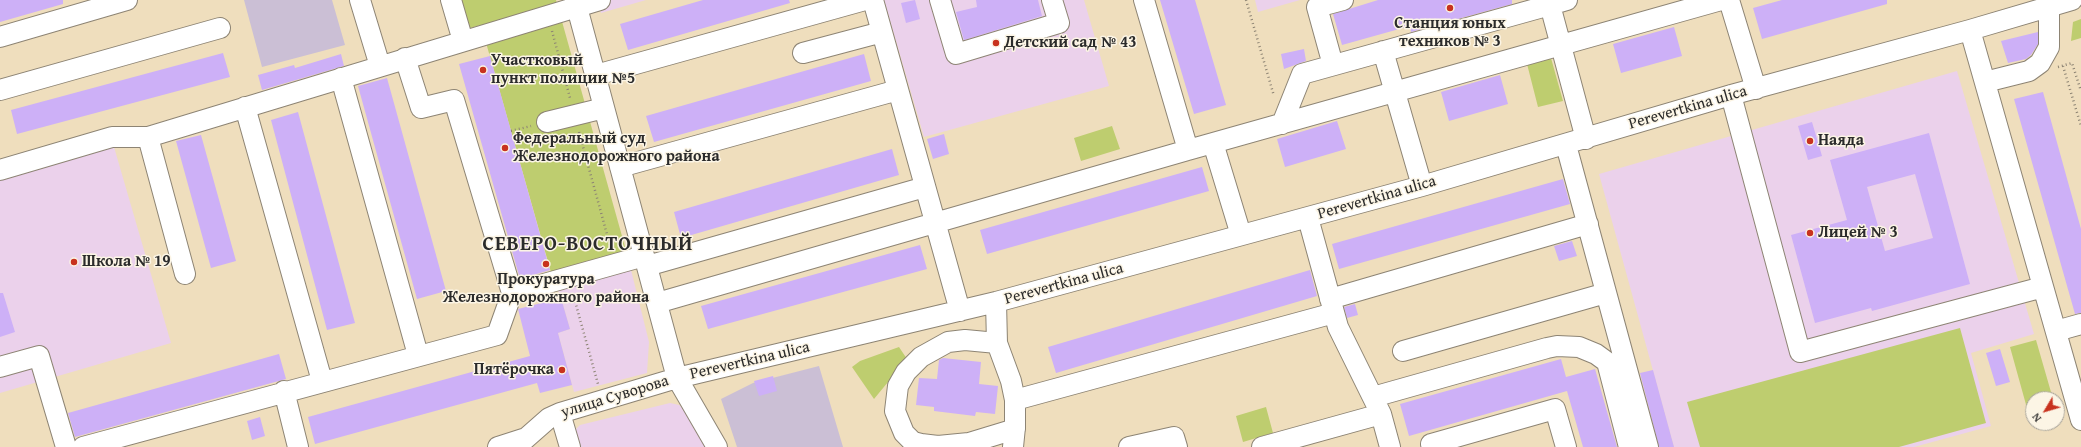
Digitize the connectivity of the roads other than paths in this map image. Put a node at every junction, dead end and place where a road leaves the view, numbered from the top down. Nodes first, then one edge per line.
1 (127, 0) edge
2 (360, 0) edge
3 (451, 0) edge
4 (600, 0) edge
5 (865, 0) edge
6 (874, 0) edge
7 (940, 0) edge
8 (1052, 0) edge
9 (1144, 0) edge
10 (1343, 0) edge
11 (1721, 0) edge
12 (1730, 0) edge
13 (2072, 0) edge
14 (1559, 2) edge
15 (576, 3) edge
16 (2049, 7) junction
17 (2014, 8) edge
18 (220, 28) dead end
19 (1970, 30) junction
20 (882, 32) junction
21 (0, 37) edge
22 (463, 41) junction
23 (1560, 45) junction
24 (1383, 51) junction
25 (803, 53) dead end
26 (406, 58) junction
27 (1333, 65) junction
28 (380, 66) junction
29 (596, 74) junction
30 (341, 78) junction
31 (1985, 82) junction
32 (1756, 89) junction
33 (0, 90) edge
34 (898, 90) junction
35 (1395, 92) junction
36 (1731, 96) junction
37 (245, 107) junction
38 (604, 108) junction
39 (547, 122) dead end
40 (1282, 124) junction
41 (148, 136) junction
42 (1586, 139) junction
43 (1213, 143) junction
44 (1566, 145) junction
45 (1188, 150) junction
46 (620, 167) junction
47 (0, 170) edge
48 (1422, 186) junction
49 (925, 187) junction
50 (1308, 218) junction
51 (935, 223) junction
52 (1588, 224) junction
53 (1241, 235) junction
54 (645, 261) junction
55 (185, 274) dead end
56 (2043, 287) junction
57 (512, 293) junction
58 (1606, 293) junction
59 (996, 302) junction
60 (657, 303) junction
61 (1332, 306) junction
62 (960, 311) junction
63 (2081, 324) edge
64 (2056, 331) junction
65 (997, 343) junction
66 (1403, 351) dead end
67 (418, 355) junction
68 (0, 367) edge
69 (677, 378) junction
70 (322, 381) junction
71 (284, 392) junction
72 (1015, 400) junction
73 (1377, 405) junction
74 (560, 413) junction
75 (2081, 420) edge
76 (1014, 438) edge
77 (521, 442) edge
78 (66, 447) edge
79 (83, 447) edge
80 (298, 447) edge
81 (498, 447) edge
82 (570, 447) edge
83 (717, 447) edge
84 (1128, 447) edge
85 (1177, 447) edge
86 (1262, 447) edge
87 (1390, 447) edge
88 (1432, 447) edge
89 (1566, 447) edge
90 (1629, 447) edge
91 (1648, 447) edge

1 - 21 street
2 - 28 street
3 - 22 street
4 - 15 street
5 - 29 street
6 - 20 street
7 - 8 street
9 - 45 street
10 - 27 street
11 - 23 street
12 - 32 street
13 - 16 street, Perevertkina ulica
14 - 23 street
14 - 24 street
15 - 22 street
15 - 29 street
16 - 17 street, Perevertkina ulica
16 - 31 street
17 - 19 street, Perevertkina ulica
18 - 33 street
19 - 31 street
19 - 32 street, Perevertkina ulica
20 - 25 street
20 - 34 street
22 - 26 street
23 - 35 street
23 - 42 street
24 - 27 street
24 - 35 street
26 - 28 street
26 - 57 street
27 - 40 street
28 - 30 street
29 - 38 street
30 - 37 street
30 - 67 street
31 - 56 street
32 - 36 street, Perevertkina ulica
34 - 46 street
34 - 49 street
35 - 40 street
35 - 48 street
36 - 42 street, Perevertkina ulica
36 - 56 street
37 - 41 street
37 - 70 street
38 - 39 street
38 - 46 street
40 - 43 street
41 - 47 street
41 - 55 street
42 - 44 street, Perevertkina ulica
43 - 45 street
43 - 53 street
44 - 48 street, Perevertkina ulica
44 - 52 street
45 - 51 street
46 - 54 street
48 - 50 street, Perevertkina ulica
49 - 51 street
49 - 54 street
50 - 53 street, Perevertkina ulica
50 - 61 street
51 - 60 street
51 - 62 street
52 - 58 street
52 - 61 street
53 - 59 street, Perevertkina ulica
54 - 57 street
54 - 60 street
56 - 64 street
57 - 67 street
58 - 66 street
58 - 91 street
59 - 62 street, Perevertkina ulica
59 - 65 street
60 - 69 street
61 - 72 street
61 - 73 street
62 - 69 street, Perevertkina ulica
63 - 64 street
64 - 75 street
65 - 72 street
65 - 76 street
67 - 70 street
68 - 78 street
69 - 74 street, улица Суворова
69 - 83 street
70 - 71 street
71 - 79 street
71 - 80 street
72 - 76 street
73 - 86 street
73 - 87 street
73 - 90 street
74 - 77 street, улица Суворова
74 - 82 street
77 - 81 street
84 - 85 street
88 - 89 street

